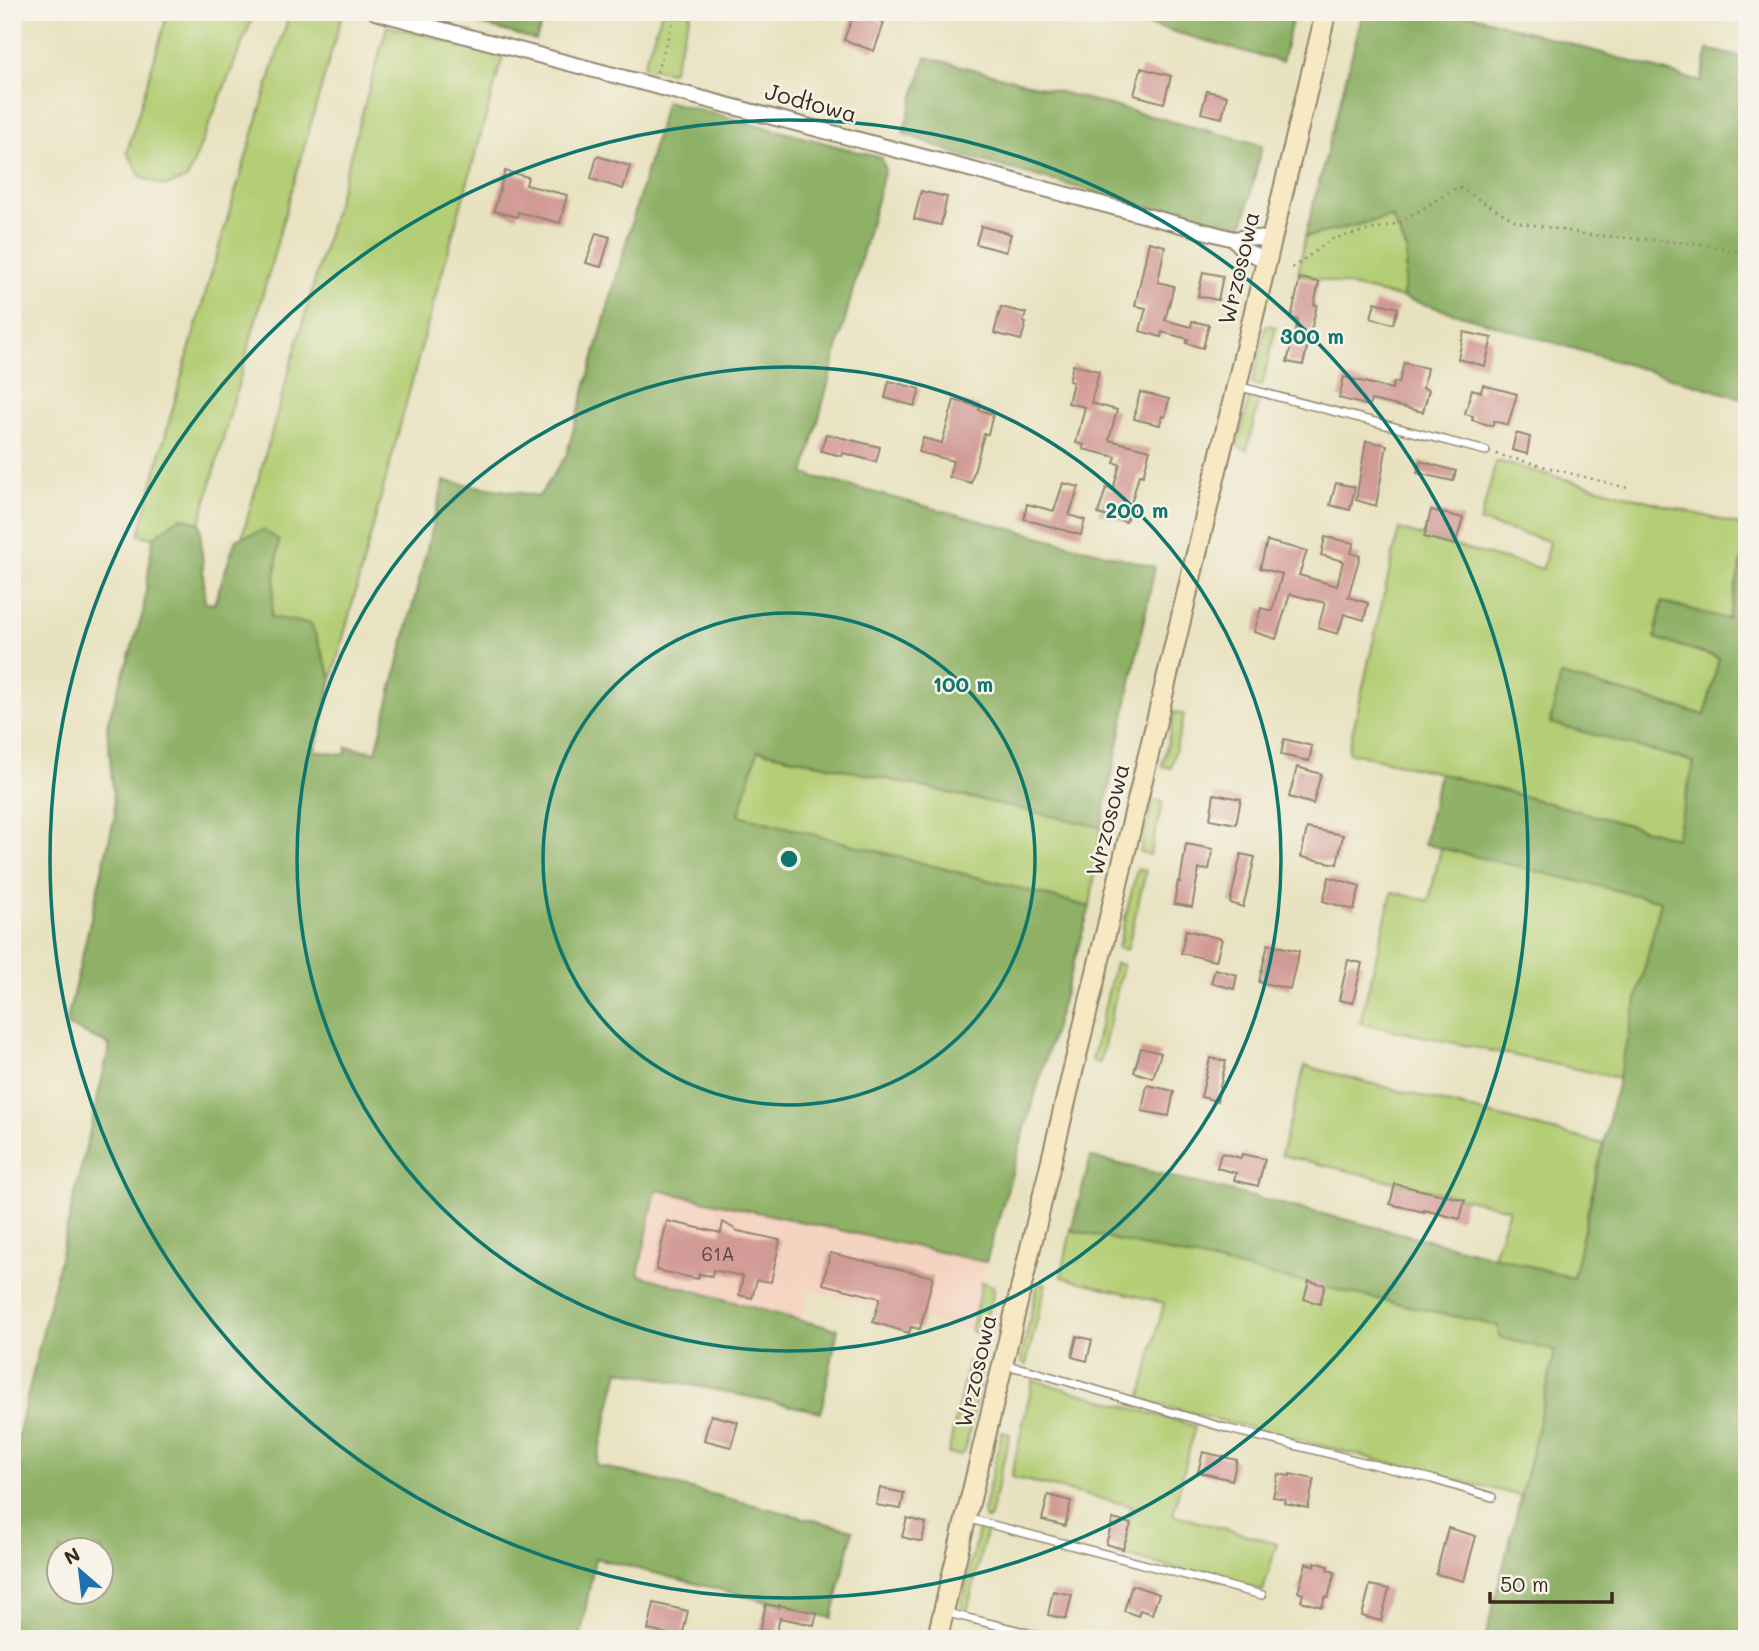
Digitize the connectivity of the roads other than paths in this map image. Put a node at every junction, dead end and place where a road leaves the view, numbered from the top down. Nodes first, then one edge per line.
1 (375, 12) edge
2 (1326, 12) edge
3 (1234, 239) junction
4 (1271, 240) junction
5 (1266, 260) junction
6 (1237, 385) junction
7 (1486, 451) road end
8 (1002, 1365) junction
9 (1492, 1497) dead end
10 (966, 1518) junction
11 (1262, 1595) dead end
12 (943, 1611) junction
13 (937, 1639) edge
14 (1052, 1639) edge

1 - 3 street, Jodłowa
2 - 4 main road, Wrzosowa
3 - 4 street, Jodłowa
3 - 5 street, Jodłowa
4 - 5 main road, Wrzosowa
5 - 6 main road, Wrzosowa
6 - 7 lane
6 - 8 main road, Wrzosowa
8 - 9 lane
8 - 10 main road, Wrzosowa
10 - 11 lane
10 - 12 main road, Wrzosowa
12 - 13 main road, Wrzosowa
12 - 14 lane

